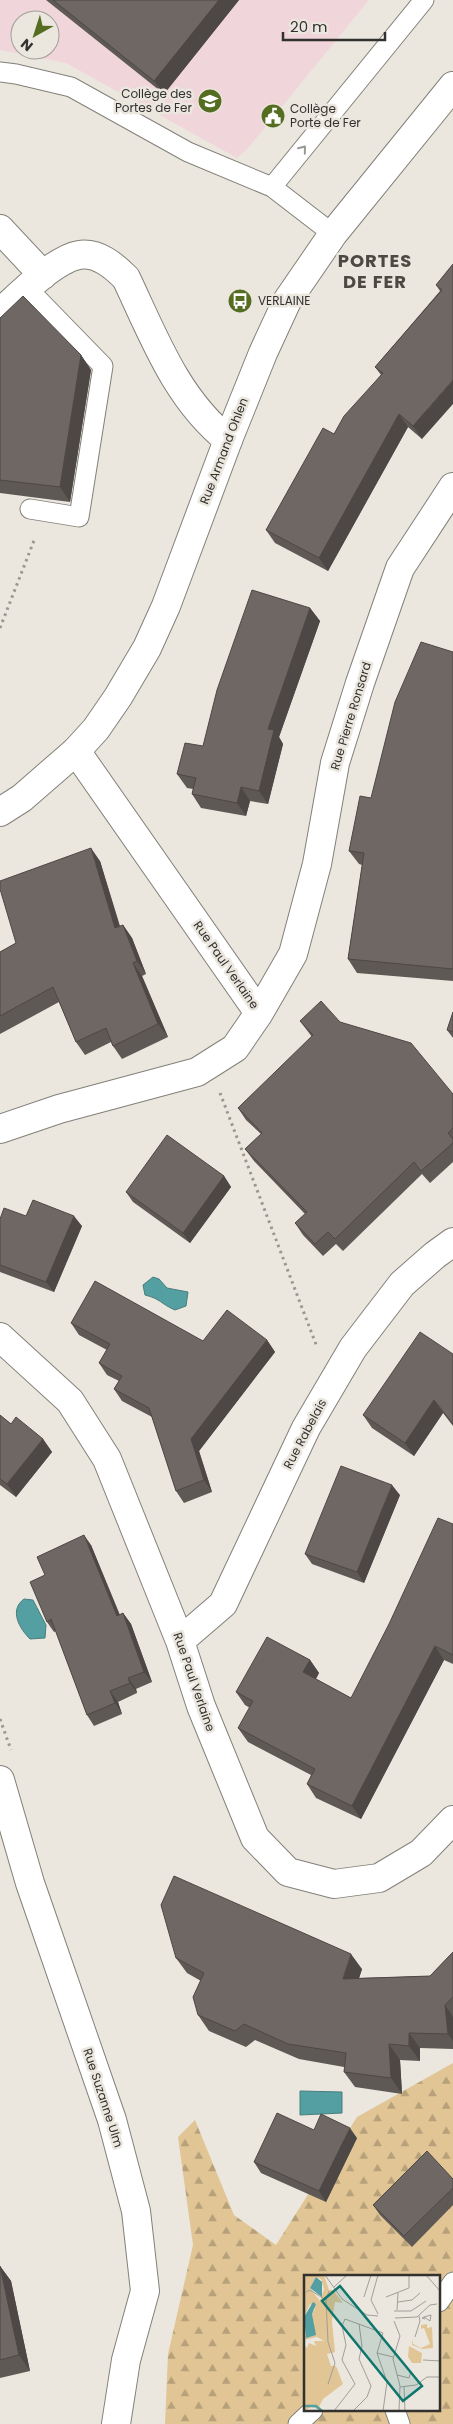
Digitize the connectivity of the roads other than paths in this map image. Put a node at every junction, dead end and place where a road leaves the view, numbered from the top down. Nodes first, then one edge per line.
1 (424, 0) edge
2 (0, 72) edge
3 (453, 86) edge
4 (272, 187) junction
5 (0, 229) edge
6 (333, 234) junction
7 (35, 282) junction
8 (0, 313) edge
9 (228, 440) junction
10 (453, 487) edge
11 (38, 510) road end
12 (76, 751) junction
13 (0, 812) edge
14 (259, 1013) junction
15 (0, 1130) edge
16 (453, 1242) edge
17 (0, 1337) edge
18 (180, 1641) junction
19 (0, 1780) edge
20 (453, 1820) edge
21 (453, 2282) edge
22 (440, 2301) edge
23 (311, 2412) edge
24 (396, 2412) edge
25 (116, 2424) edge
26 (298, 2424) edge
27 (400, 2424) edge

4 -> 1 lane
2 - 4 lane
3 - 6 street, Rue Armand Ohlen
4 - 6 lane
5 - 7 street
6 - 9 street, Rue Armand Ohlen
7 - 8 street
7 - 9 street
7 - 11 lane
9 - 12 street, Rue Armand Ohlen
10 - 14 street, Rue Pierre Ronsard
12 - 13 street, Rue Armand Ohlen
12 - 14 street, Rue Paul Verlaine
14 - 15 street, Rue Paul Verlaine
16 - 18 street, Rue Rabelais
17 - 18 street, Rue Paul Verlaine
18 - 20 street, Rue Paul Verlaine
19 - 25 street, Rue Suzanne Ulm
21 - 22 lane
23 - 26 lane
24 - 27 lane

